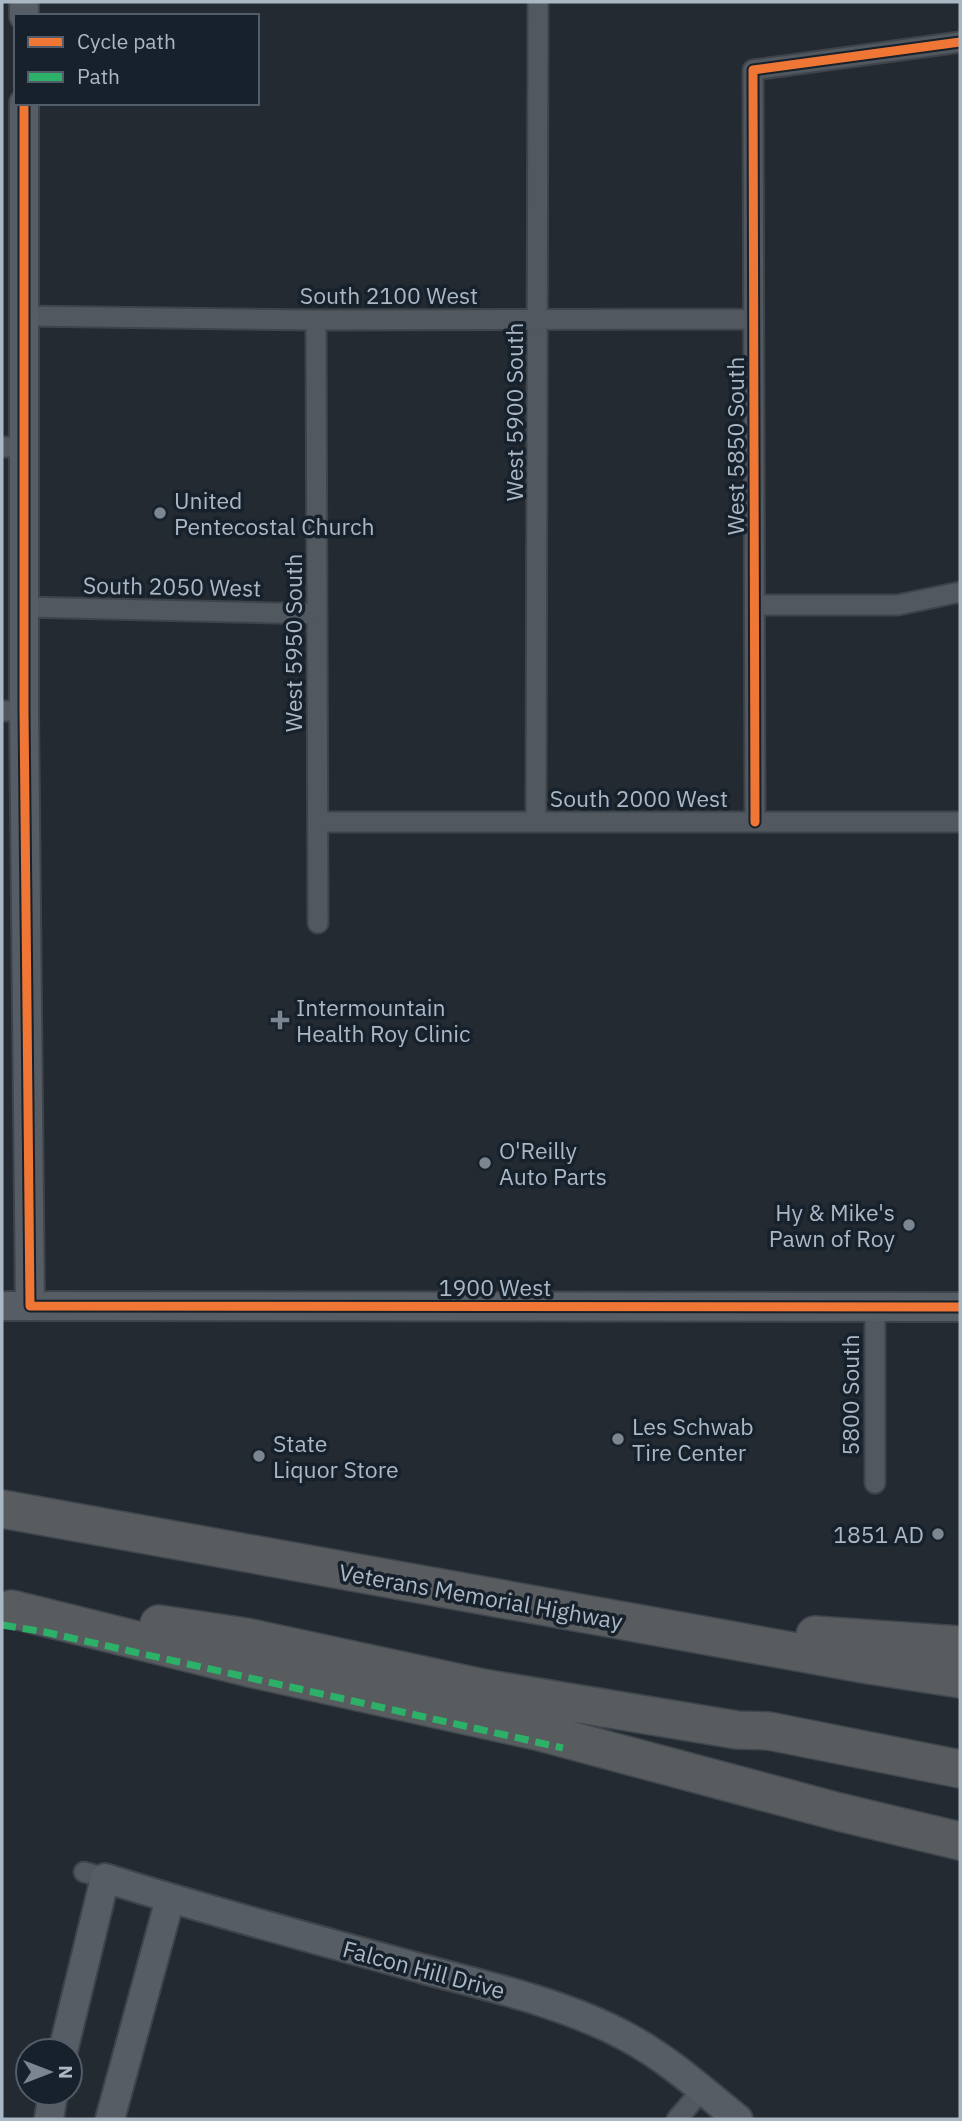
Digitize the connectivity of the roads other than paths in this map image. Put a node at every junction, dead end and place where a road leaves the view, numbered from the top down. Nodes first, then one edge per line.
1 (538, 2) edge
2 (960, 42) edge
3 (24, 105) edge
4 (24, 316) junction
5 (539, 319) junction
6 (754, 319) junction
7 (316, 320) junction
8 (13, 447) edge
9 (960, 592) edge
10 (755, 605) junction
11 (25, 607) junction
12 (317, 614) junction
13 (13, 711) edge
14 (318, 822) junction
15 (536, 822) junction
16 (755, 822) junction
17 (960, 822) edge
18 (318, 923) dead end
19 (2, 1306) edge
20 (30, 1306) junction
21 (875, 1307) junction
22 (960, 1307) edge
23 (875, 1483) dead end
24 (2, 1509) edge
25 (7, 1608) edge
26 (674, 1630) junction
27 (960, 1645) edge
28 (960, 1679) edge
29 (960, 1769) edge
30 (839, 1812) junction
31 (960, 1841) edge
32 (960, 1859) edge
33 (170, 1899) junction
34 (66, 2037) edge
35 (702, 2090) junction
36 (110, 2119) edge
37 (677, 2119) edge
38 (738, 2119) edge

1 - 5 street, West 5900 South
2 - 6 street, West 5850 South
3 - 4 main road
4 - 7 street, South 2100 West
4 - 8 main road
5 - 6 street, South 2100 West
5 - 7 street, South 2100 West
5 - 15 street, West 5900 South
6 - 10 street, West 5850 South
7 - 12 street, West 5950 South
8 - 11 main road
9 - 10 street
10 - 16 street, West 5850 South
11 - 12 street, South 2050 West
11 - 13 main road
12 - 14 street, West 5950 South
13 - 20 main road
14 - 15 street, South 2000 West
14 - 18 street, West 5950 South
15 - 16 street, South 2000 West
16 - 17 street, South 2000 West
19 - 20 main road, 1900 West
20 - 21 main road, 1900 West
21 - 22 main road, 1900 West
21 - 23 street, 5800 South
24 - 26 highway, Veterans Memorial Highway
25 - 29 highway
25 - 30 highway
26 - 27 highway
26 - 28 highway, Veterans Memorial Highway
30 - 31 highway
30 - 32 highway
33 - 34 main road, Falcon Hill Drive
33 - 35 main road, Falcon Hill Drive
33 - 36 main road
35 - 37 street
35 - 38 main road, Falcon Hill Drive

